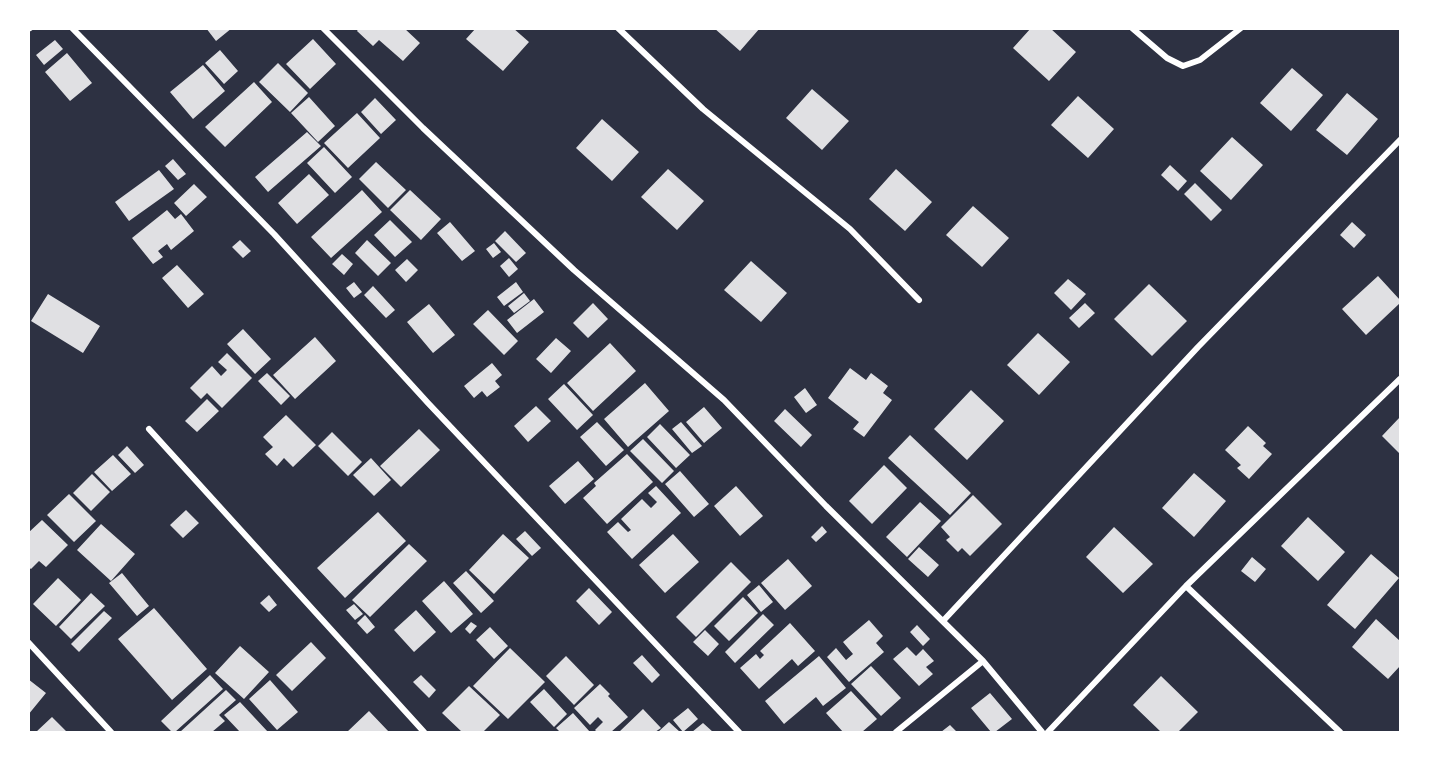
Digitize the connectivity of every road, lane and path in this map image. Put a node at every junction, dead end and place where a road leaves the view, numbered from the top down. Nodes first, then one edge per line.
1 (72, 28) edge
2 (323, 28) edge
3 (618, 28) edge
4 (1132, 28) edge
5 (1241, 28) edge
6 (1401, 140) edge
7 (919, 300) dead end
8 (1401, 379) edge
9 (149, 429) dead end
10 (1186, 586) junction
11 (943, 621) junction
12 (28, 642) edge
13 (983, 661) junction
14 (111, 732) edge
15 (424, 732) edge
16 (739, 732) edge
17 (896, 732) edge
18 (1042, 732) edge
19 (1048, 732) edge
20 (1340, 732) edge

1 - 16 street
2 - 11 street
3 - 7 street
4 - 5 street
6 - 11 street
8 - 10 street
9 - 15 street
10 - 19 street
10 - 20 street
11 - 13 street
12 - 14 street
13 - 17 street
13 - 18 street

